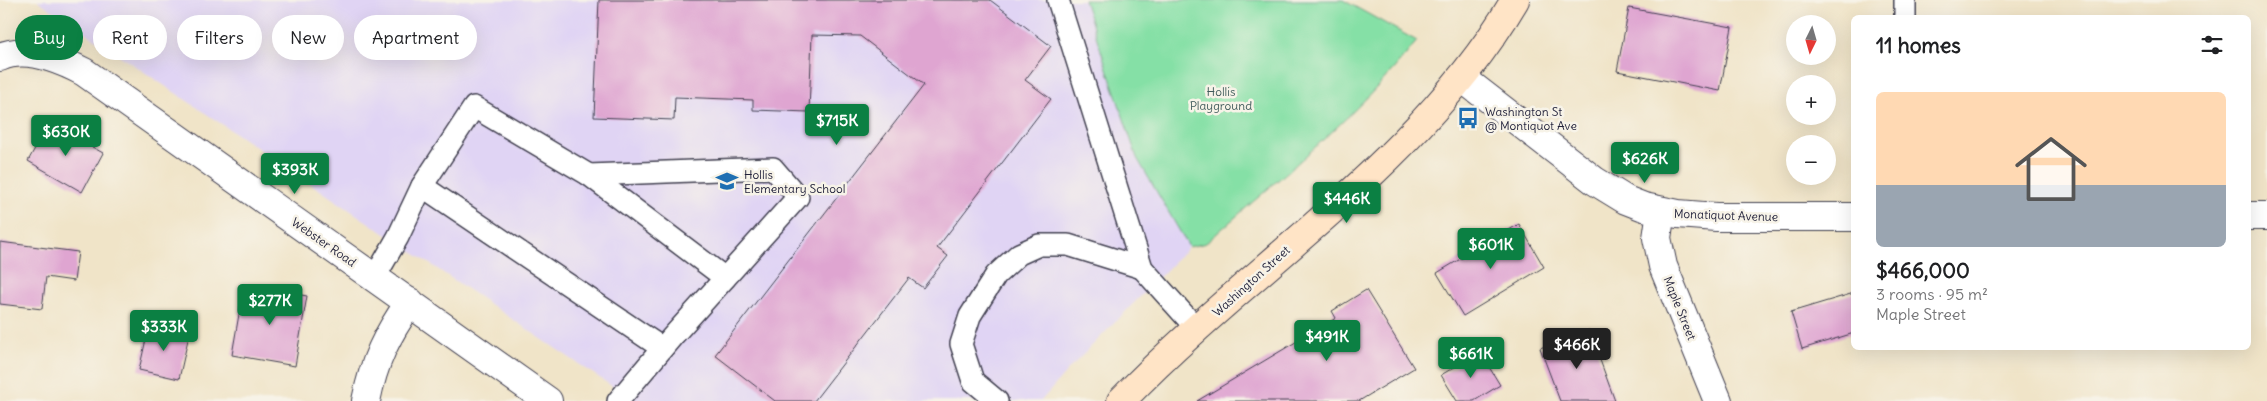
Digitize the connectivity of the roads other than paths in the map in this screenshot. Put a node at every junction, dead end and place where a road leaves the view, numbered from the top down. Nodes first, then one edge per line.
1 (1058, 0) edge
2 (1514, 0) edge
3 (1906, 0) edge
4 (1905, 15) edge
5 (8, 55) edge
6 (1462, 78) junction
7 (590, 174) junction
8 (422, 186) junction
9 (1660, 211) junction
10 (2251, 216) edge
11 (2267, 216) edge
12 (1851, 217) edge
13 (1142, 268) junction
14 (375, 277) junction
15 (725, 278) junction
16 (410, 302) junction
17 (1197, 329) junction
18 (667, 343) junction
19 (366, 401) edge
20 (548, 401) edge
21 (618, 401) edge
22 (997, 401) edge
23 (1121, 401) edge
24 (1718, 401) edge

1 - 13 lane
2 - 6 main road, Washington Street
3 - 4 lane
5 - 14 street, Webster Road
6 - 9 street, Monatiquot Avenue
6 - 17 main road, Washington Street
7 - 8 lane
7 - 15 lane
7 - 15 lane
8 - 14 lane
8 - 18 lane
9 - 12 street, Monatiquot Avenue
9 - 24 street, Maple Street
10 - 11 street
13 - 17 lane
13 - 22 lane
14 - 16 street, Webster Road
15 - 18 lane
16 - 19 street
16 - 20 street, Webster Road
17 - 23 main road, Washington Street
18 - 21 lane

